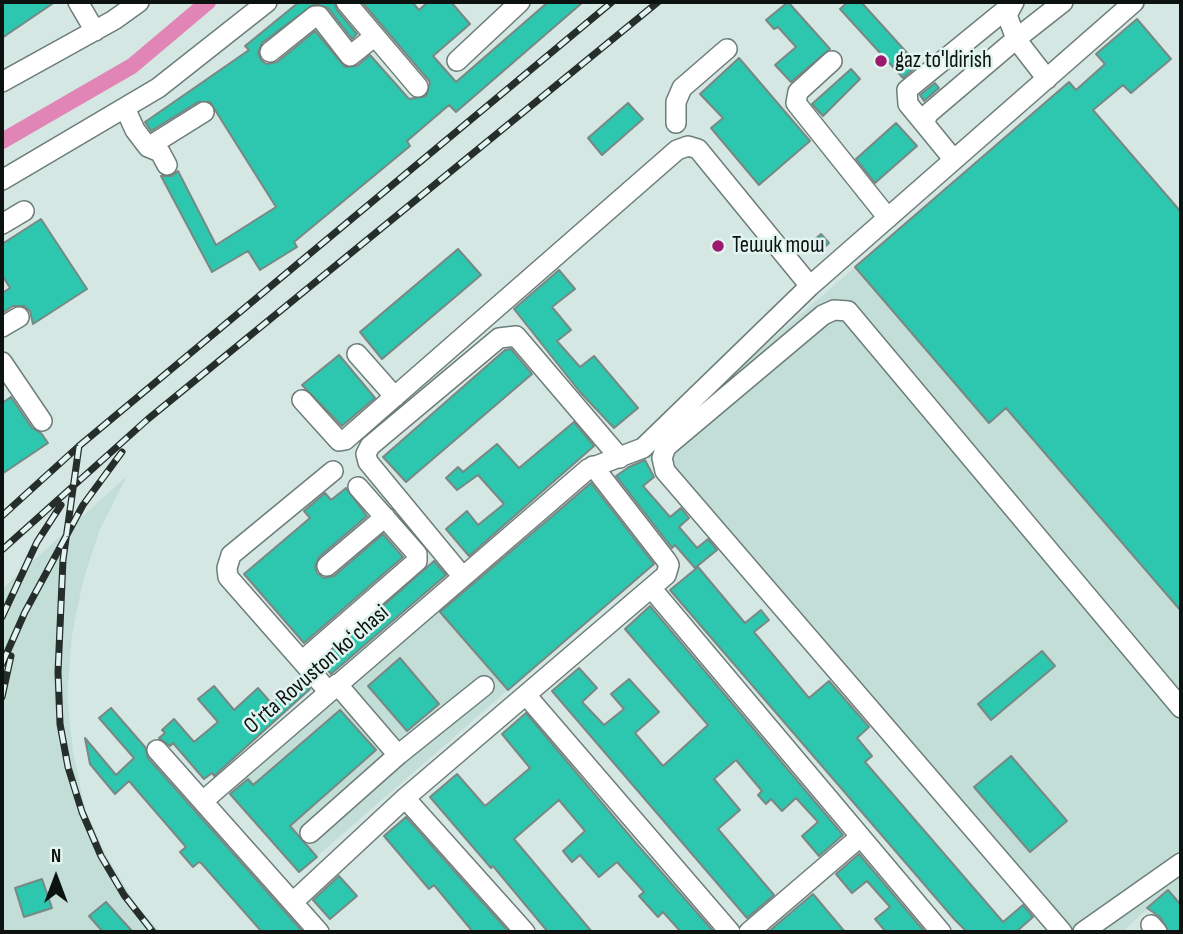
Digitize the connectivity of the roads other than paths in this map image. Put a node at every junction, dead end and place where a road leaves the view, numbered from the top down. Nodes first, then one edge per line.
1 (78, 2) edge
2 (139, 2) edge
3 (267, 2) edge
4 (346, 2) edge
5 (520, 2) edge
6 (1063, 2) edge
7 (1133, 2) edge
8 (1011, 3) edge
9 (95, 30) junction
10 (375, 36) junction
11 (1016, 39) junction
12 (727, 48) dead end
13 (270, 52) dead end
14 (457, 61) dead end
15 (832, 61) dead end
16 (1047, 79) junction
17 (2, 82) edge
18 (418, 87) dead end
19 (125, 108) junction
20 (204, 112) dead end
21 (676, 123) dead end
22 (927, 127) junction
23 (148, 147) junction
24 (954, 160) junction
25 (167, 165) dead end
26 (2, 180) edge
27 (24, 211) dead end
28 (888, 218) junction
29 (2, 224) edge
30 (810, 286) junction
31 (357, 354) dead end
32 (5, 374) edge
33 (396, 397) junction
34 (302, 400) dead end
35 (42, 421) dead end
36 (620, 458) junction
37 (593, 466) junction
38 (333, 471) dead end
39 (358, 487) dead end
40 (384, 517) junction
41 (327, 566) dead end
42 (463, 576) junction
43 (652, 589) junction
44 (302, 661) junction
45 (484, 686) dead end
46 (333, 688) junction
47 (526, 695) junction
48 (1181, 708) edge
49 (157, 750) dead end
50 (398, 755) junction
51 (405, 798) junction
52 (203, 801) junction
53 (310, 833) dead end
54 (860, 837) junction
55 (1181, 863) edge
56 (293, 902) junction
57 (319, 932) edge
58 (525, 932) edge
59 (730, 932) edge
60 (749, 932) edge
61 (942, 932) edge
62 (1062, 932) edge
63 (1083, 932) edge

1 - 9 street
2 - 9 street
3 - 19 street
4 - 10 street
5 - 14 street
6 - 11 street
7 - 16 street, Oʻrta Rovuston koʻchasi
8 - 11 street
8 - 22 street
9 - 17 street
10 - 13 street
10 - 18 street
11 - 16 street
11 - 22 street
12 - 21 street
15 - 28 street
16 - 24 street, Oʻrta Rovuston koʻchasi
19 - 23 street
19 - 26 street
20 - 23 street
22 - 24 street
23 - 25 street
24 - 28 street, Oʻrta Rovuston koʻchasi
27 - 29 street
28 - 30 street, Oʻrta Rovuston koʻchasi
30 - 33 street
30 - 36 street, Oʻrta Rovuston koʻchasi
31 - 33 street
32 - 35 street
33 - 34 street
36 - 37 street, Oʻrta Rovuston koʻchasi
36 - 42 street
37 - 42 street, Oʻrta Rovuston koʻchasi
37 - 43 street
38 - 44 street
39 - 40 street
40 - 41 street
40 - 44 street
42 - 46 street, Oʻrta Rovuston koʻchasi
43 - 47 street
43 - 54 street
44 - 46 street
45 - 50 street
46 - 50 street
46 - 52 street, Oʻrta Rovuston koʻchasi
47 - 51 street
47 - 59 street
48 - 62 street
49 - 52 street
50 - 53 street
51 - 56 street
51 - 58 street
52 - 56 street
54 - 60 street
54 - 61 street
55 - 63 street
56 - 57 street

